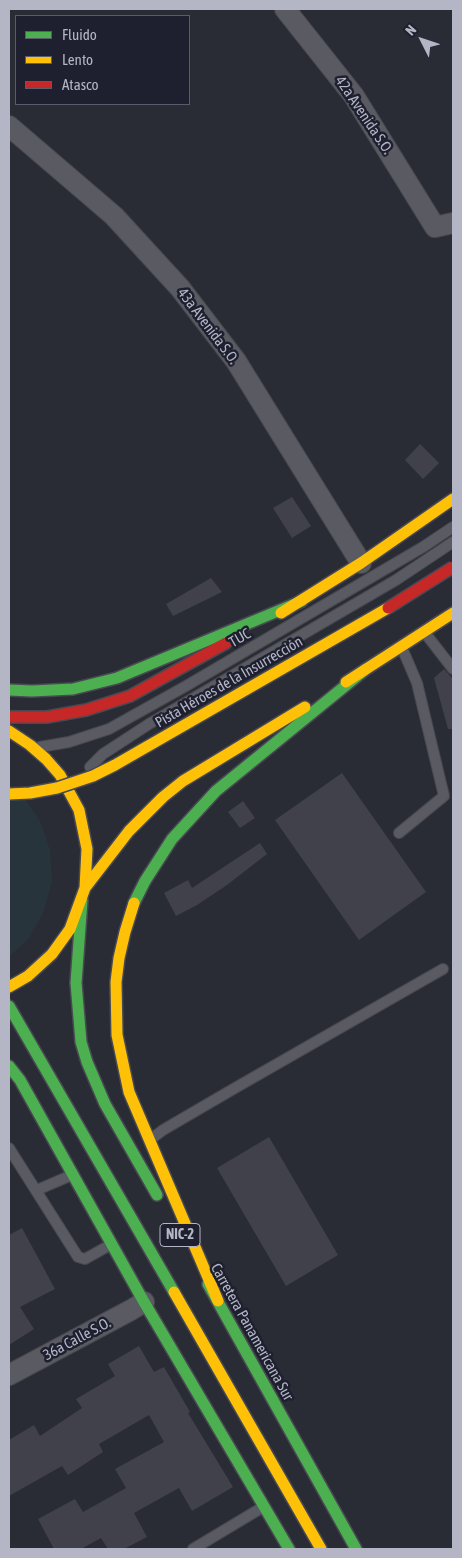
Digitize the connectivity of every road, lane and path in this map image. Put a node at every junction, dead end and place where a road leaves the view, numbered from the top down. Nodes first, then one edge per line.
1 (285, 9) edge
2 (9, 126) edge
3 (444, 225) edge
4 (453, 499) edge
5 (453, 527) edge
6 (453, 542) edge
7 (361, 563) junction
8 (453, 567) edge
9 (302, 601) junction
10 (453, 613) edge
11 (424, 632) junction
12 (402, 647) junction
13 (366, 669) junction
14 (453, 669) edge
15 (9, 690) edge
16 (9, 717) edge
17 (9, 732) edge
18 (30, 745) junction
19 (9, 794) edge
20 (79, 810) junction
21 (399, 833) dead end
22 (83, 894) junction
23 (443, 969) dead end
24 (9, 987) edge
25 (9, 1006) edge
26 (9, 1066) edge
27 (150, 1140) junction
28 (9, 1148) edge
29 (132, 1153) junction
30 (12, 1160) edge
31 (73, 1175) junction
32 (37, 1190) junction
33 (161, 1202) dead end
34 (170, 1218) dead end
35 (111, 1244) junction
36 (218, 1301) junction
37 (144, 1302) junction
38 (9, 1375) edge
39 (264, 1506) junction
40 (193, 1549) edge
41 (288, 1549) edge
42 (321, 1549) edge
43 (356, 1549) edge

1 - 3 street, 42a Avenida S.O.
2 - 7 street, 43a Avenida S.O.
4 - 7 main road
5 - 18 lane, TUC
6 - 20 lane, TUC
7 - 9 main road
8 - 19 main road, Pista Héroes de la Insurrección, bridge
9 - 15 main road
9 - 16 main road
10 - 11 main road
11 - 12 main road
11 - 14 lane
12 - 13 main road
12 - 21 lane
13 - 22 main road
13 - 27 main road
17 - 18 main road, NIC-2
18 - 20 main road, NIC-2
20 - 22 main road, NIC-2
22 - 24 main road, NIC-2
22 - 29 main road, NIC-2
23 - 27 lane
25 - 42 main road, NIC-2
26 - 31 main road
27 - 29 lane
27 - 36 main road
28 - 30 lane
29 - 33 main road, NIC-2
30 - 32 lane
31 - 32 lane
31 - 35 main road
32 - 35 lane
34 - 36 main road, Carretera Panamericana Sur / NIC-2
35 - 37 main road
36 - 43 main road, Carretera Panamericana Sur / NIC-2
37 - 38 street, 36a Calle S.O.
37 - 39 main road
39 - 40 lane
39 - 41 main road

